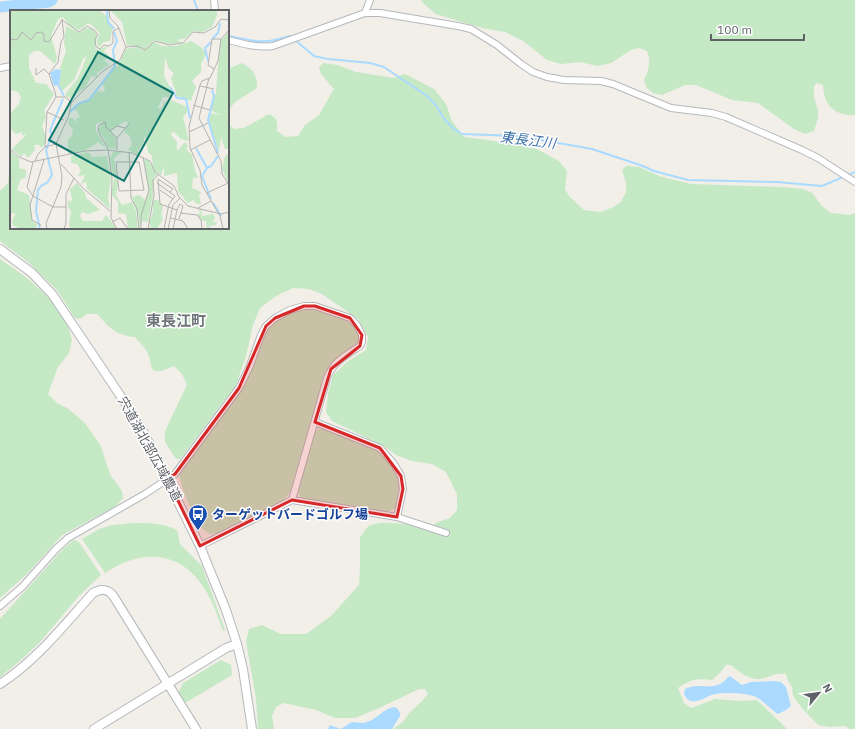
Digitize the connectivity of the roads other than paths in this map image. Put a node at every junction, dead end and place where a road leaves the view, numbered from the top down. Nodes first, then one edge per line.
1 (214, 0) edge
2 (370, 0) edge
3 (215, 10) edge
4 (365, 13) junction
5 (229, 40) edge
6 (10, 66) edge
7 (0, 68) edge
8 (855, 182) edge
9 (0, 249) edge
10 (315, 422) junction
11 (168, 478) junction
12 (292, 500) junction
13 (397, 517) junction
14 (446, 532) dead end
15 (200, 546) junction
16 (0, 606) edge
17 (237, 644) junction
18 (168, 683) junction
19 (0, 684) edge
20 (94, 729) edge
21 (196, 729) edge
22 (252, 729) edge

1 - 3 street
2 - 4 street
4 - 5 street
4 - 8 street
6 - 7 street
9 - 11 street, 宍道湖北部広域農道
10 - 11 street
10 - 12 street
10 - 13 street
11 - 15 street, 宍道湖北部広域農道
11 - 16 street
12 - 13 street
12 - 15 street
13 - 14 street
15 - 17 street, 宍道湖北部広域農道
17 - 18 street
17 - 22 street, 宍道湖北部広域農道
18 - 19 street
18 - 20 street
18 - 21 street

